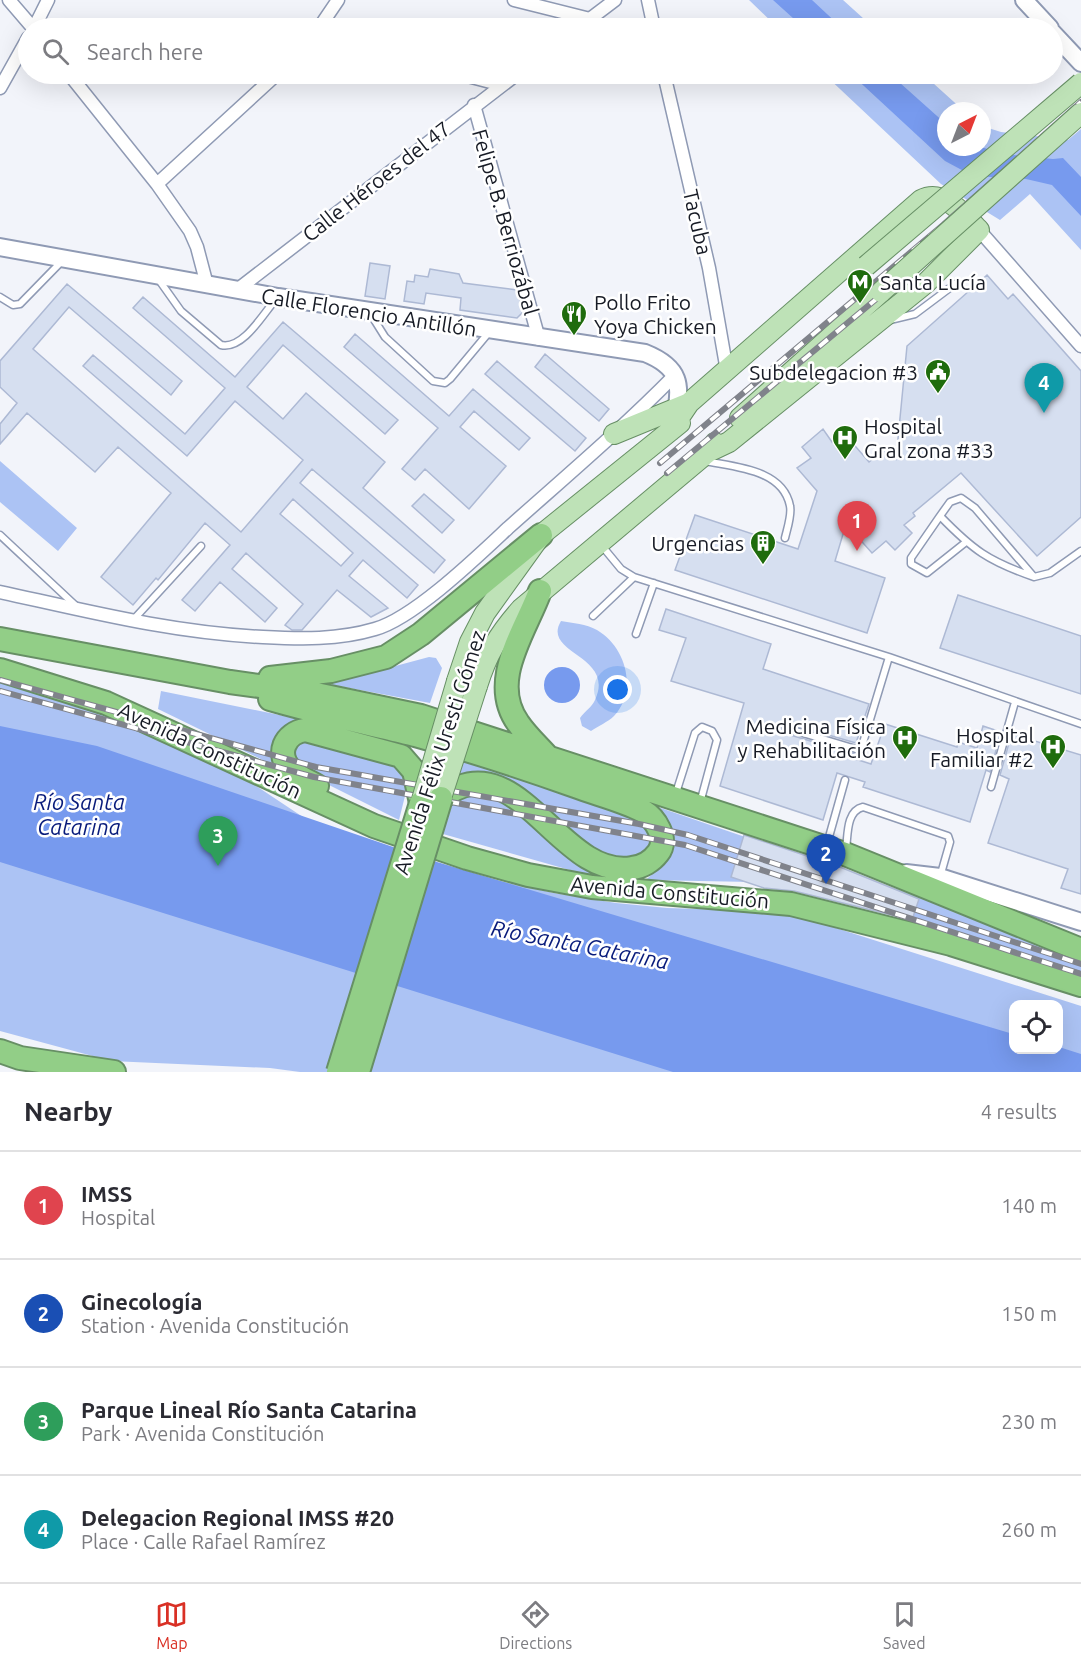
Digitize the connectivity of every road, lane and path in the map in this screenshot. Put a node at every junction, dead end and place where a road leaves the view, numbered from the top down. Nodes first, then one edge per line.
1 (9, 0) edge
2 (48, 0) edge
3 (338, 0) edge
4 (514, 0) edge
5 (615, 0) edge
6 (648, 0) edge
7 (1024, 0) edge
8 (24, 18) edge
9 (38, 18) edge
10 (326, 18) edge
11 (586, 18) edge
12 (591, 18) edge
13 (652, 18) edge
14 (1040, 18) edge
15 (1063, 43) edge
16 (18, 56) edge
17 (1081, 63) edge
18 (1081, 83) edge
19 (77, 84) edge
20 (266, 84) edge
21 (498, 84) edge
22 (666, 84) edge
23 (502, 85) joint
24 (0, 88) edge
25 (474, 105) junction
26 (1081, 113) edge
27 (157, 184) junction
28 (979, 230) junction
29 (0, 247) edge
30 (65, 258) junction
31 (158, 276) junction
32 (955, 284) dead end
33 (207, 285) junction
34 (237, 290) junction
35 (0, 297) edge
36 (278, 297) junction
37 (370, 312) junction
38 (880, 321) junction
39 (490, 331) junction
40 (539, 339) junction
41 (1081, 346) edge
42 (727, 371) junction
43 (675, 375) junction
44 (688, 407) junction
45 (614, 434) junction
46 (703, 456) junction
47 (940, 516) junction
48 (0, 535) edge
49 (541, 535) junction
50 (785, 538) dead end
51 (966, 542) junction
52 (600, 543) junction
53 (201, 546) dead end
54 (1081, 551) edge
55 (634, 577) junction
56 (1034, 577) junction
57 (654, 583) junction
58 (540, 591) junction
59 (0, 592) edge
60 (78, 609) junction
61 (593, 616) dead end
62 (132, 622) junction
63 (636, 634) dead end
64 (0, 639) edge
65 (889, 657) junction
66 (0, 670) edge
67 (230, 682) junction
68 (1015, 702) junction
69 (1081, 724) edge
70 (786, 728) dead end
71 (547, 756) junction
72 (846, 780) dead end
73 (991, 787) dead end
74 (675, 799) junction
75 (431, 800) junction
76 (699, 807) junction
77 (374, 826) junction
78 (836, 851) junction
79 (893, 873) junction
80 (940, 878) junction
81 (1081, 922) edge
82 (1081, 950) edge
83 (1081, 985) edge
84 (10, 1055) edge
85 (49, 1072) edge
86 (114, 1072) edge
87 (338, 1072) edge
88 (358, 1072) edge

1 - 8 street
2 - 9 street
3 - 10 street
4 - 11 street
5 - 12 street
6 - 13 street
7 - 14 street
15 - 17 street
16 - 24 street
18 - 44 main road, Avenida Félix Uresti Gómez, bridge
19 - 27 street
20 - 27 street
21 - 23 street
22 - 42 street, Tacuba
23 - 25 street, Calle Héroes del 47
25 - 34 street, Calle Héroes del 47
25 - 40 street, Felipe B. Berriozábal
26 - 46 main road, Avenida Félix Uresti Gómez, bridge
27 - 33 street
28 - 38 main road
28 - 41 street
28 - 42 main road
29 - 30 street, Calle Florencio Antillón
30 - 31 street, Calle Florencio Antillón
30 - 35 lane
31 - 33 street, Calle Florencio Antillón
31 - 36 lane
32 - 38 lane
33 - 34 street, Calle Florencio Antillón
34 - 36 street, Calle Florencio Antillón
36 - 37 street, Calle Florencio Antillón
37 - 39 street, Calle Florencio Antillón
37 - 39 lane
38 - 46 main road
39 - 40 street, Calle Florencio Antillón
40 - 43 street, Calle Florencio Antillón
42 - 44 main road
43 - 44 street
43 - 45 street
44 - 45 main road
44 - 49 main road, Avenida Félix Uresti Gómez
45 - 62 street
46 - 50 lane
46 - 52 main road, Avenida Félix Uresti Gómez
47 - 51 lane
47 - 51 lane
47 - 56 lane
48 - 60 lane
49 - 67 highway
49 - 75 main road, Avenida Félix Uresti Gómez, bridge
51 - 56 lane
52 - 55 lane
52 - 58 main road, Avenida Félix Uresti Gómez
53 - 62 lane
54 - 56 lane
55 - 57 lane
55 - 61 lane
57 - 63 lane
57 - 65 lane
58 - 71 highway
58 - 75 main road, Avenida Félix Uresti Gómez, bridge
59 - 60 street
60 - 62 street
64 - 67 highway
65 - 68 lane
65 - 70 lane
66 - 77 highway, Avenida Constitución
67 - 71 highway
67 - 75 highway
68 - 69 lane
68 - 73 lane
71 - 74 highway
72 - 78 lane
74 - 76 highway
74 - 76 lane
75 - 77 highway
75 - 87 highway, Avenida Félix Uresti Gómez, bridge
75 - 88 highway, Avenida Félix Uresti Gómez, bridge
76 - 78 highway
77 - 83 highway, Avenida Constitución
78 - 79 highway
78 - 80 lane
79 - 80 street
79 - 82 highway
80 - 81 street
84 - 85 highway
84 - 86 highway

